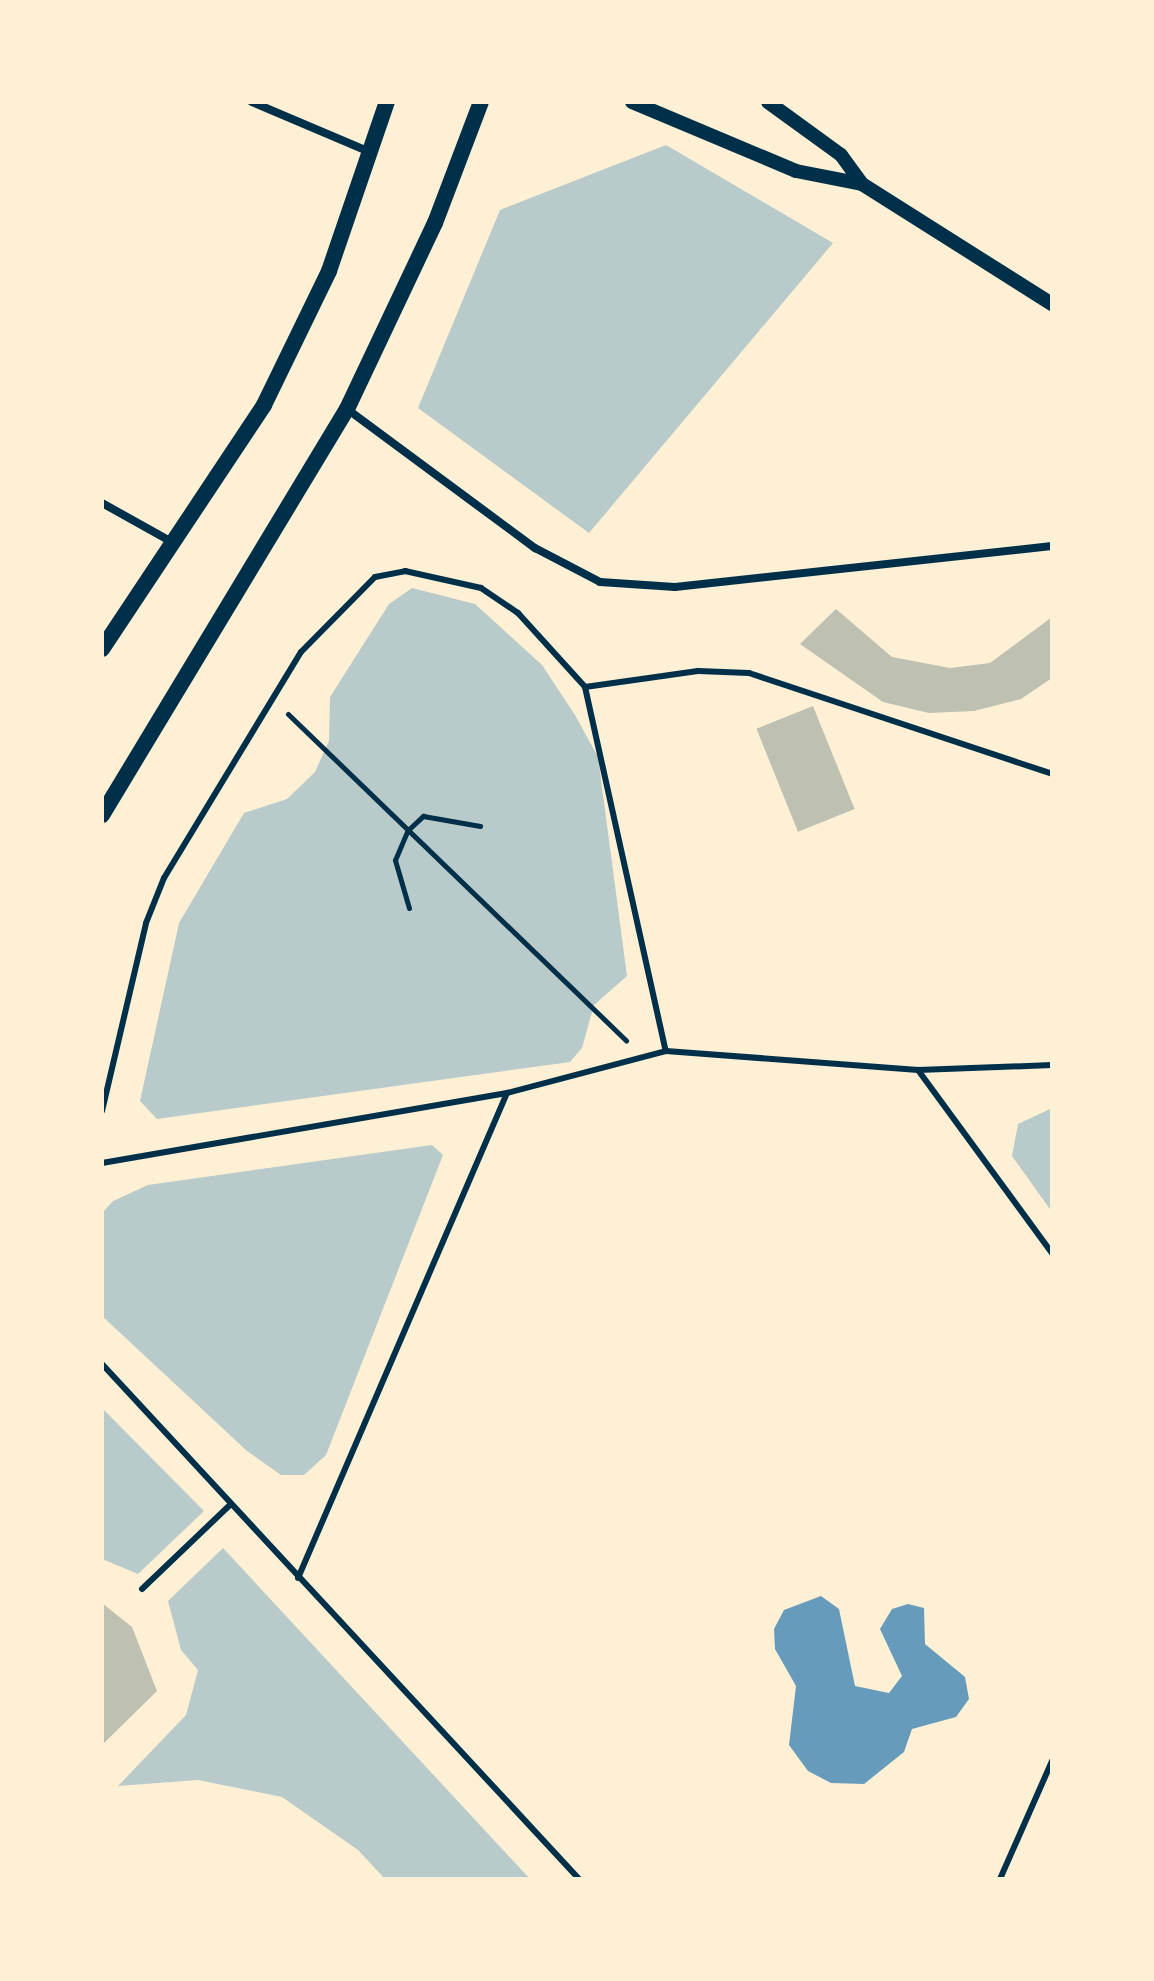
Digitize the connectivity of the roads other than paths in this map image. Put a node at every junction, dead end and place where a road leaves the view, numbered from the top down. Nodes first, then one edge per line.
1 (252, 102) edge
2 (387, 102) edge
3 (481, 102) edge
4 (632, 102) edge
5 (768, 102) edge
6 (370, 152) junction
7 (862, 184) junction
8 (1052, 304) edge
9 (347, 409) junction
10 (102, 503) edge
11 (173, 543) junction
12 (1052, 546) edge
13 (102, 649) edge
14 (585, 687) junction
15 (1052, 774) edge
16 (102, 815) edge
17 (666, 1051) junction
18 (1052, 1065) edge
19 (918, 1070) junction
20 (507, 1093) junction
21 (102, 1111) edge
22 (102, 1163) edge
23 (1052, 1253) edge
24 (102, 1364) edge
25 (231, 1504) junction
26 (298, 1578) junction
27 (142, 1589) dead end
28 (1052, 1761) edge
29 (579, 1879) edge
30 (1000, 1879) edge

1 - 6 street
2 - 6 main road
3 - 9 main road
4 - 7 street
5 - 7 street
6 - 11 main road
7 - 8 street
9 - 12 street
9 - 16 main road
10 - 11 street
11 - 13 main road
14 - 15 lane
14 - 17 lane
14 - 21 lane
17 - 19 lane
17 - 20 lane
18 - 19 lane
19 - 23 lane
20 - 22 lane
20 - 26 lane
24 - 25 lane
25 - 26 lane
25 - 27 lane
26 - 29 lane
28 - 30 lane

